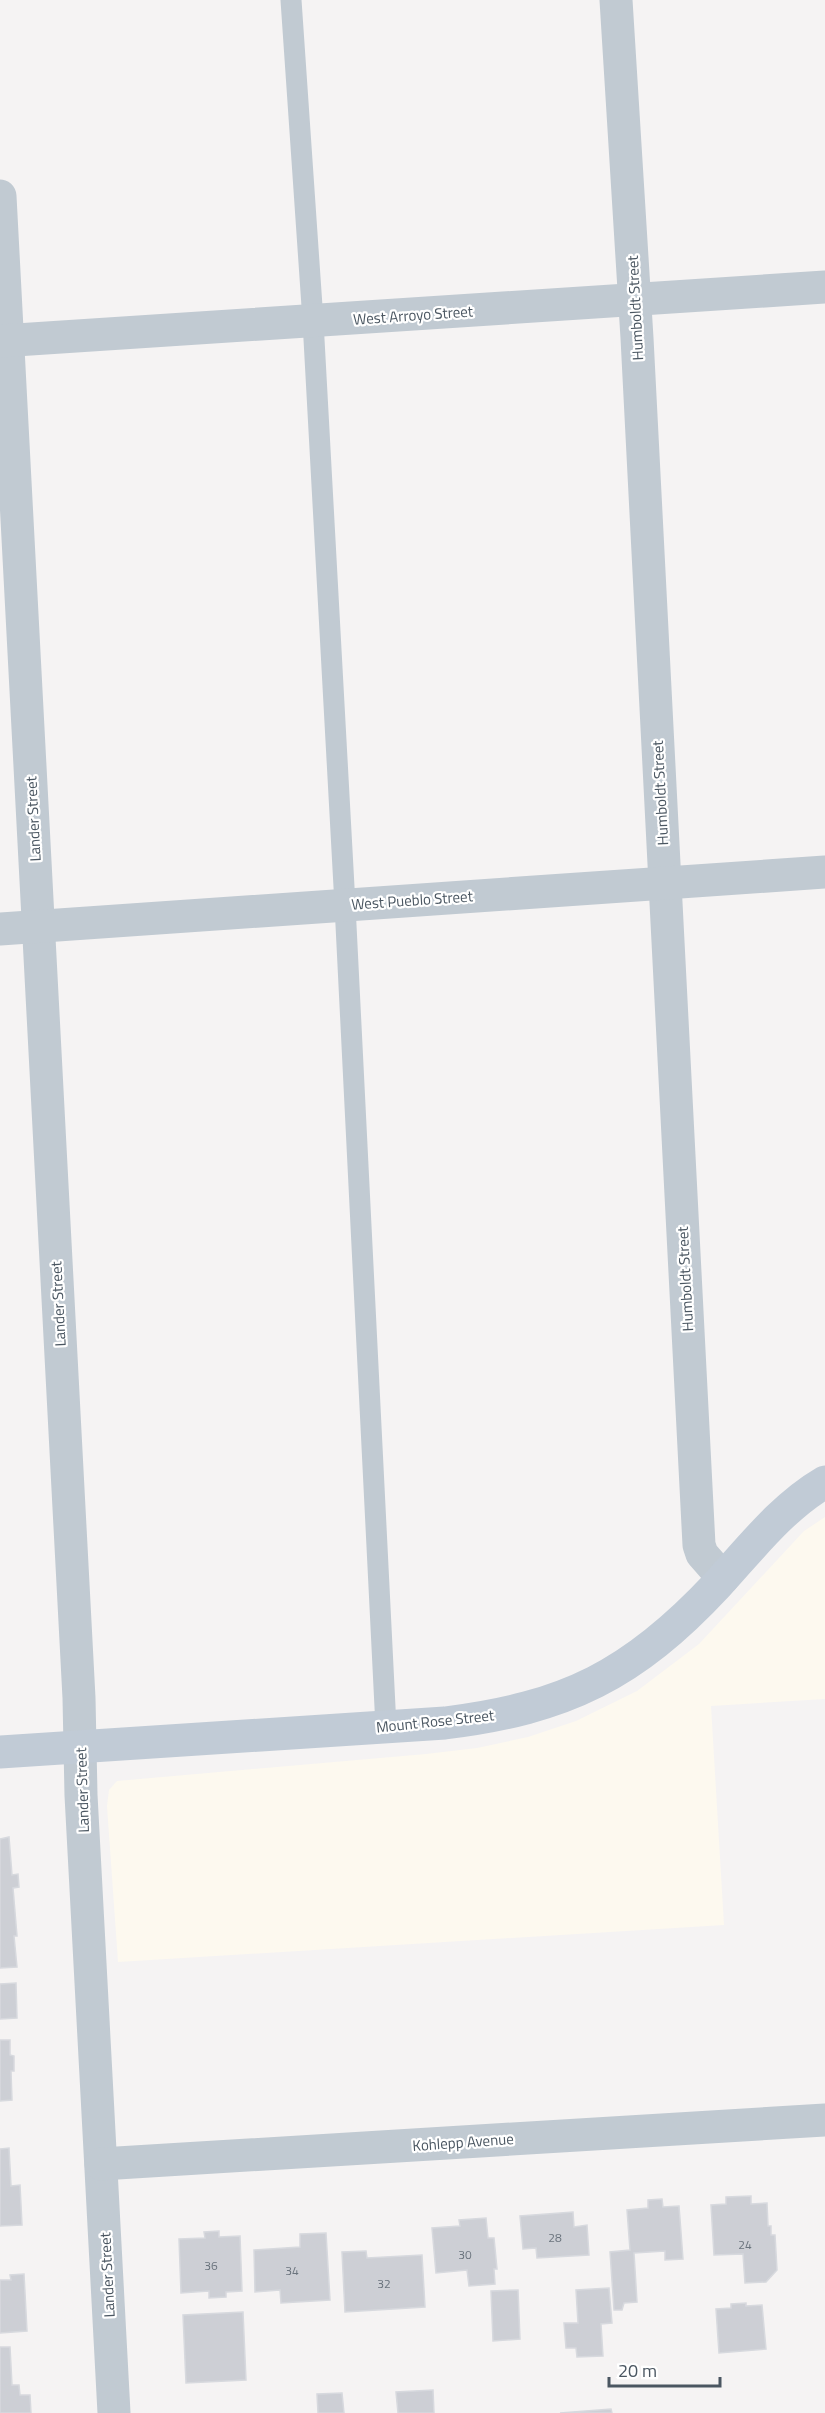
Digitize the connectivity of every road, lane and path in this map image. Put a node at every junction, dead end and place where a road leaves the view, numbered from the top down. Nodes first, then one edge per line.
1 (291, 0) edge
2 (616, 0) edge
3 (0, 196) edge
4 (825, 287) edge
5 (634, 300) junction
6 (313, 321) junction
7 (4, 341) edge
8 (825, 872) edge
9 (664, 883) junction
10 (345, 905) junction
11 (38, 926) junction
12 (0, 929) edge
13 (825, 1482) edge
14 (723, 1578) junction
15 (386, 1727) junction
16 (81, 1746) junction
17 (0, 1752) edge
18 (825, 2120) edge
19 (101, 2164) junction
20 (114, 2413) edge

1 - 6 lane
2 - 5 street, Humboldt Street
3 - 7 street, Lander Street
4 - 5 street, West Arroyo Street
5 - 6 street, West Arroyo Street
5 - 9 street, Humboldt Street
6 - 7 street, West Arroyo Street
6 - 10 lane
7 - 11 street, Lander Street
8 - 9 street, West Pueblo Street
9 - 10 street, West Pueblo Street
9 - 14 street, Humboldt Street
10 - 11 street, West Pueblo Street
10 - 15 lane
11 - 12 street, West Pueblo Street
11 - 16 street, Lander Street
13 - 14 street, Mount Rose Street
14 - 15 street, Mount Rose Street
15 - 16 street, Mount Rose Street
16 - 17 street, Mount Rose Street
16 - 19 street, Lander Street
18 - 19 street, Kohlepp Avenue
19 - 20 street, Lander Street

